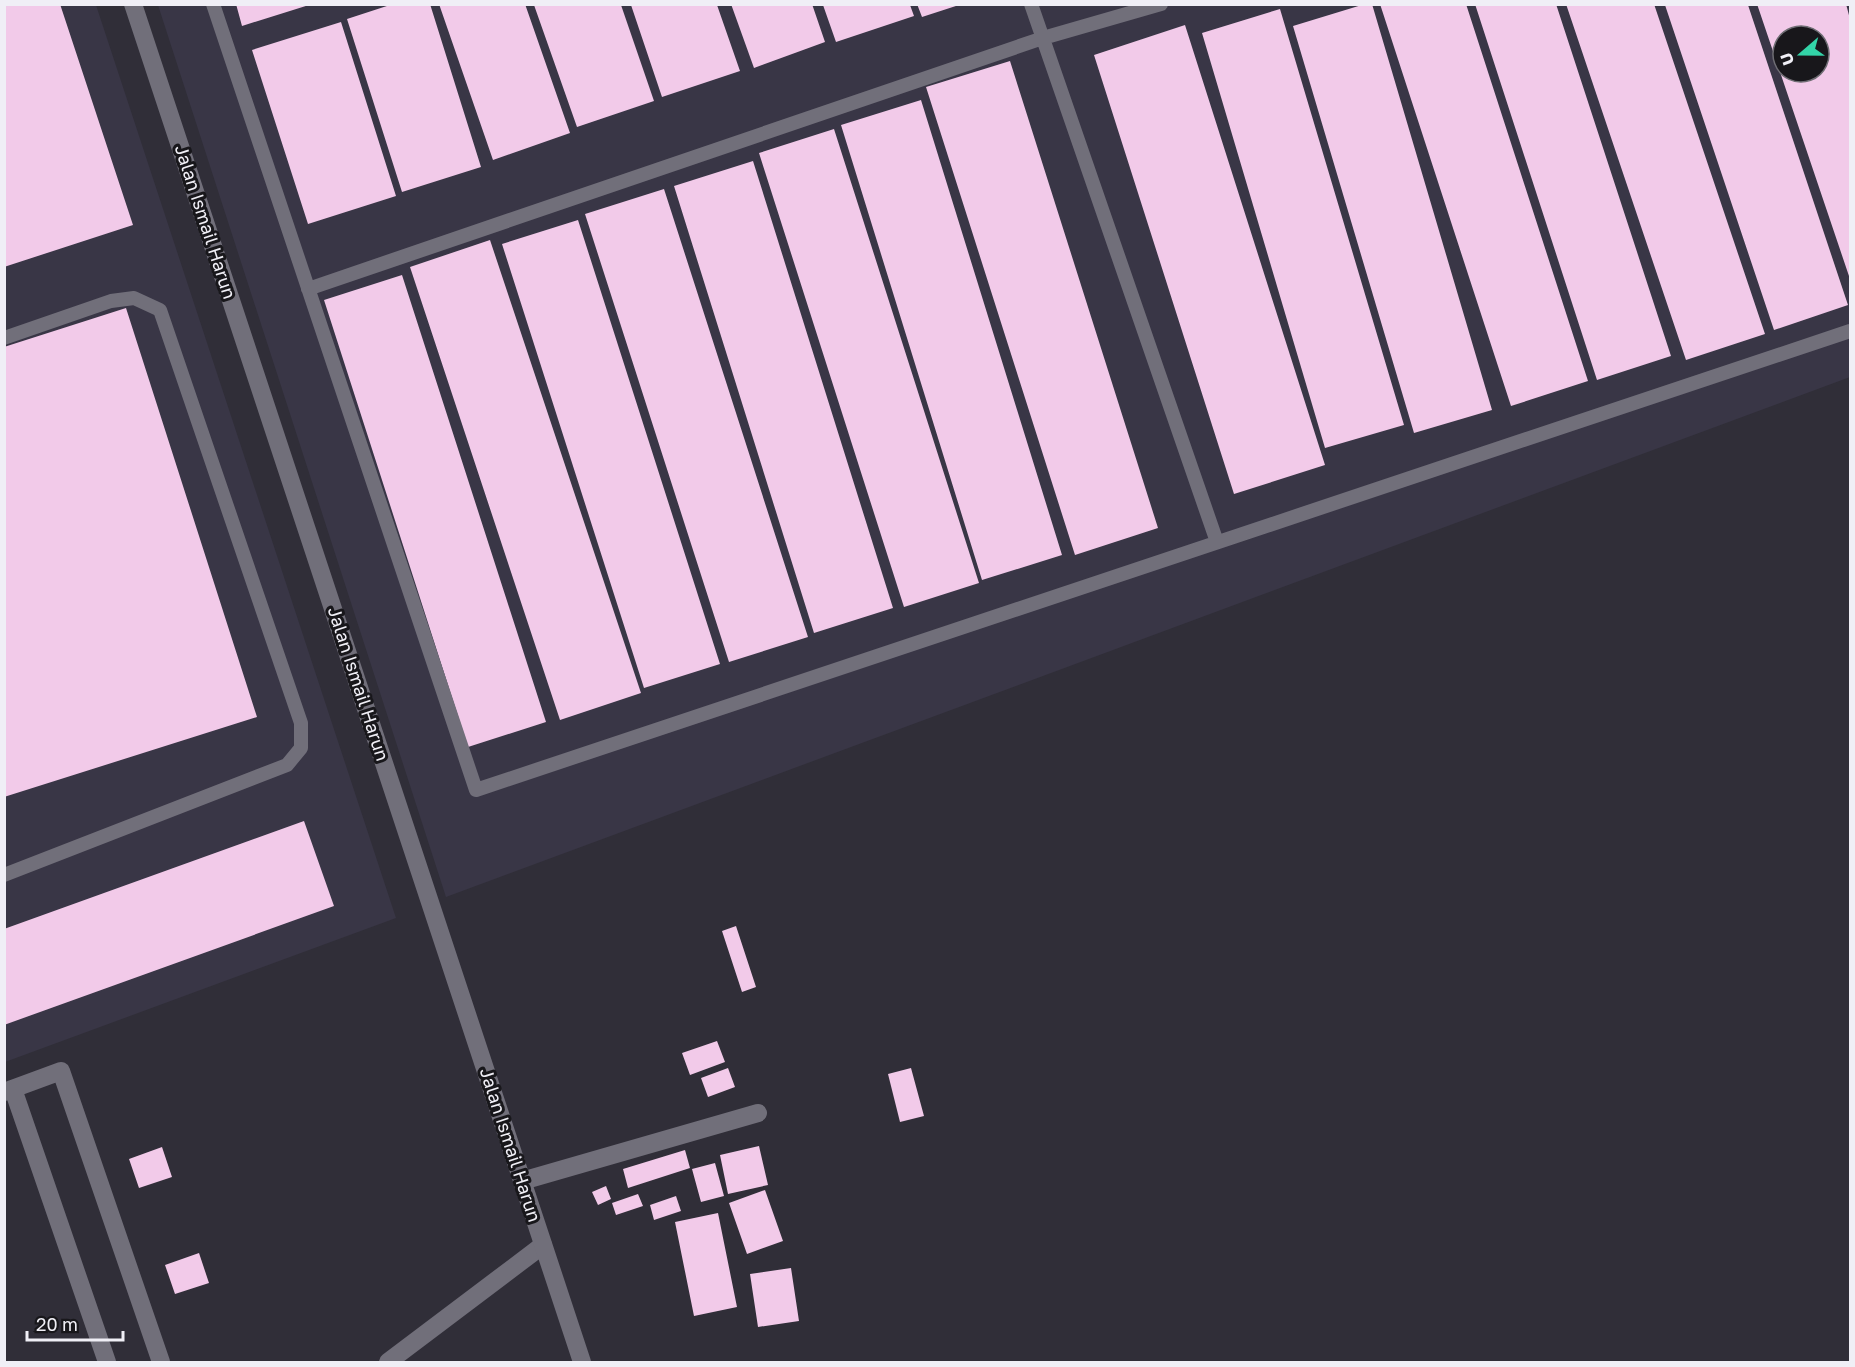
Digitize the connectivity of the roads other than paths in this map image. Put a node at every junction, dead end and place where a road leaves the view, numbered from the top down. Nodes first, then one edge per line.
1 (134, 4) edge
2 (213, 4) edge
3 (1031, 4) edge
4 (1161, 4) edge
5 (1043, 38) junction
6 (308, 289) junction
7 (1851, 331) edge
8 (4, 338) edge
9 (1217, 542) junction
10 (4, 875) edge
11 (9, 1091) edge
12 (758, 1113) dead end
13 (522, 1181) junction
14 (543, 1245) junction
15 (107, 1362) edge
16 (161, 1362) edge
17 (388, 1362) edge
18 (582, 1362) edge

1 - 13 street, Jalan Ismail Harun
2 - 6 lane
3 - 5 lane
4 - 5 lane
5 - 6 lane
5 - 9 lane
6 - 9 lane
7 - 9 lane
8 - 10 lane
11 - 15 street
11 - 16 street
12 - 13 street
13 - 14 street, Jalan Ismail Harun
14 - 17 street
14 - 18 street, Jalan Ismail Harun

